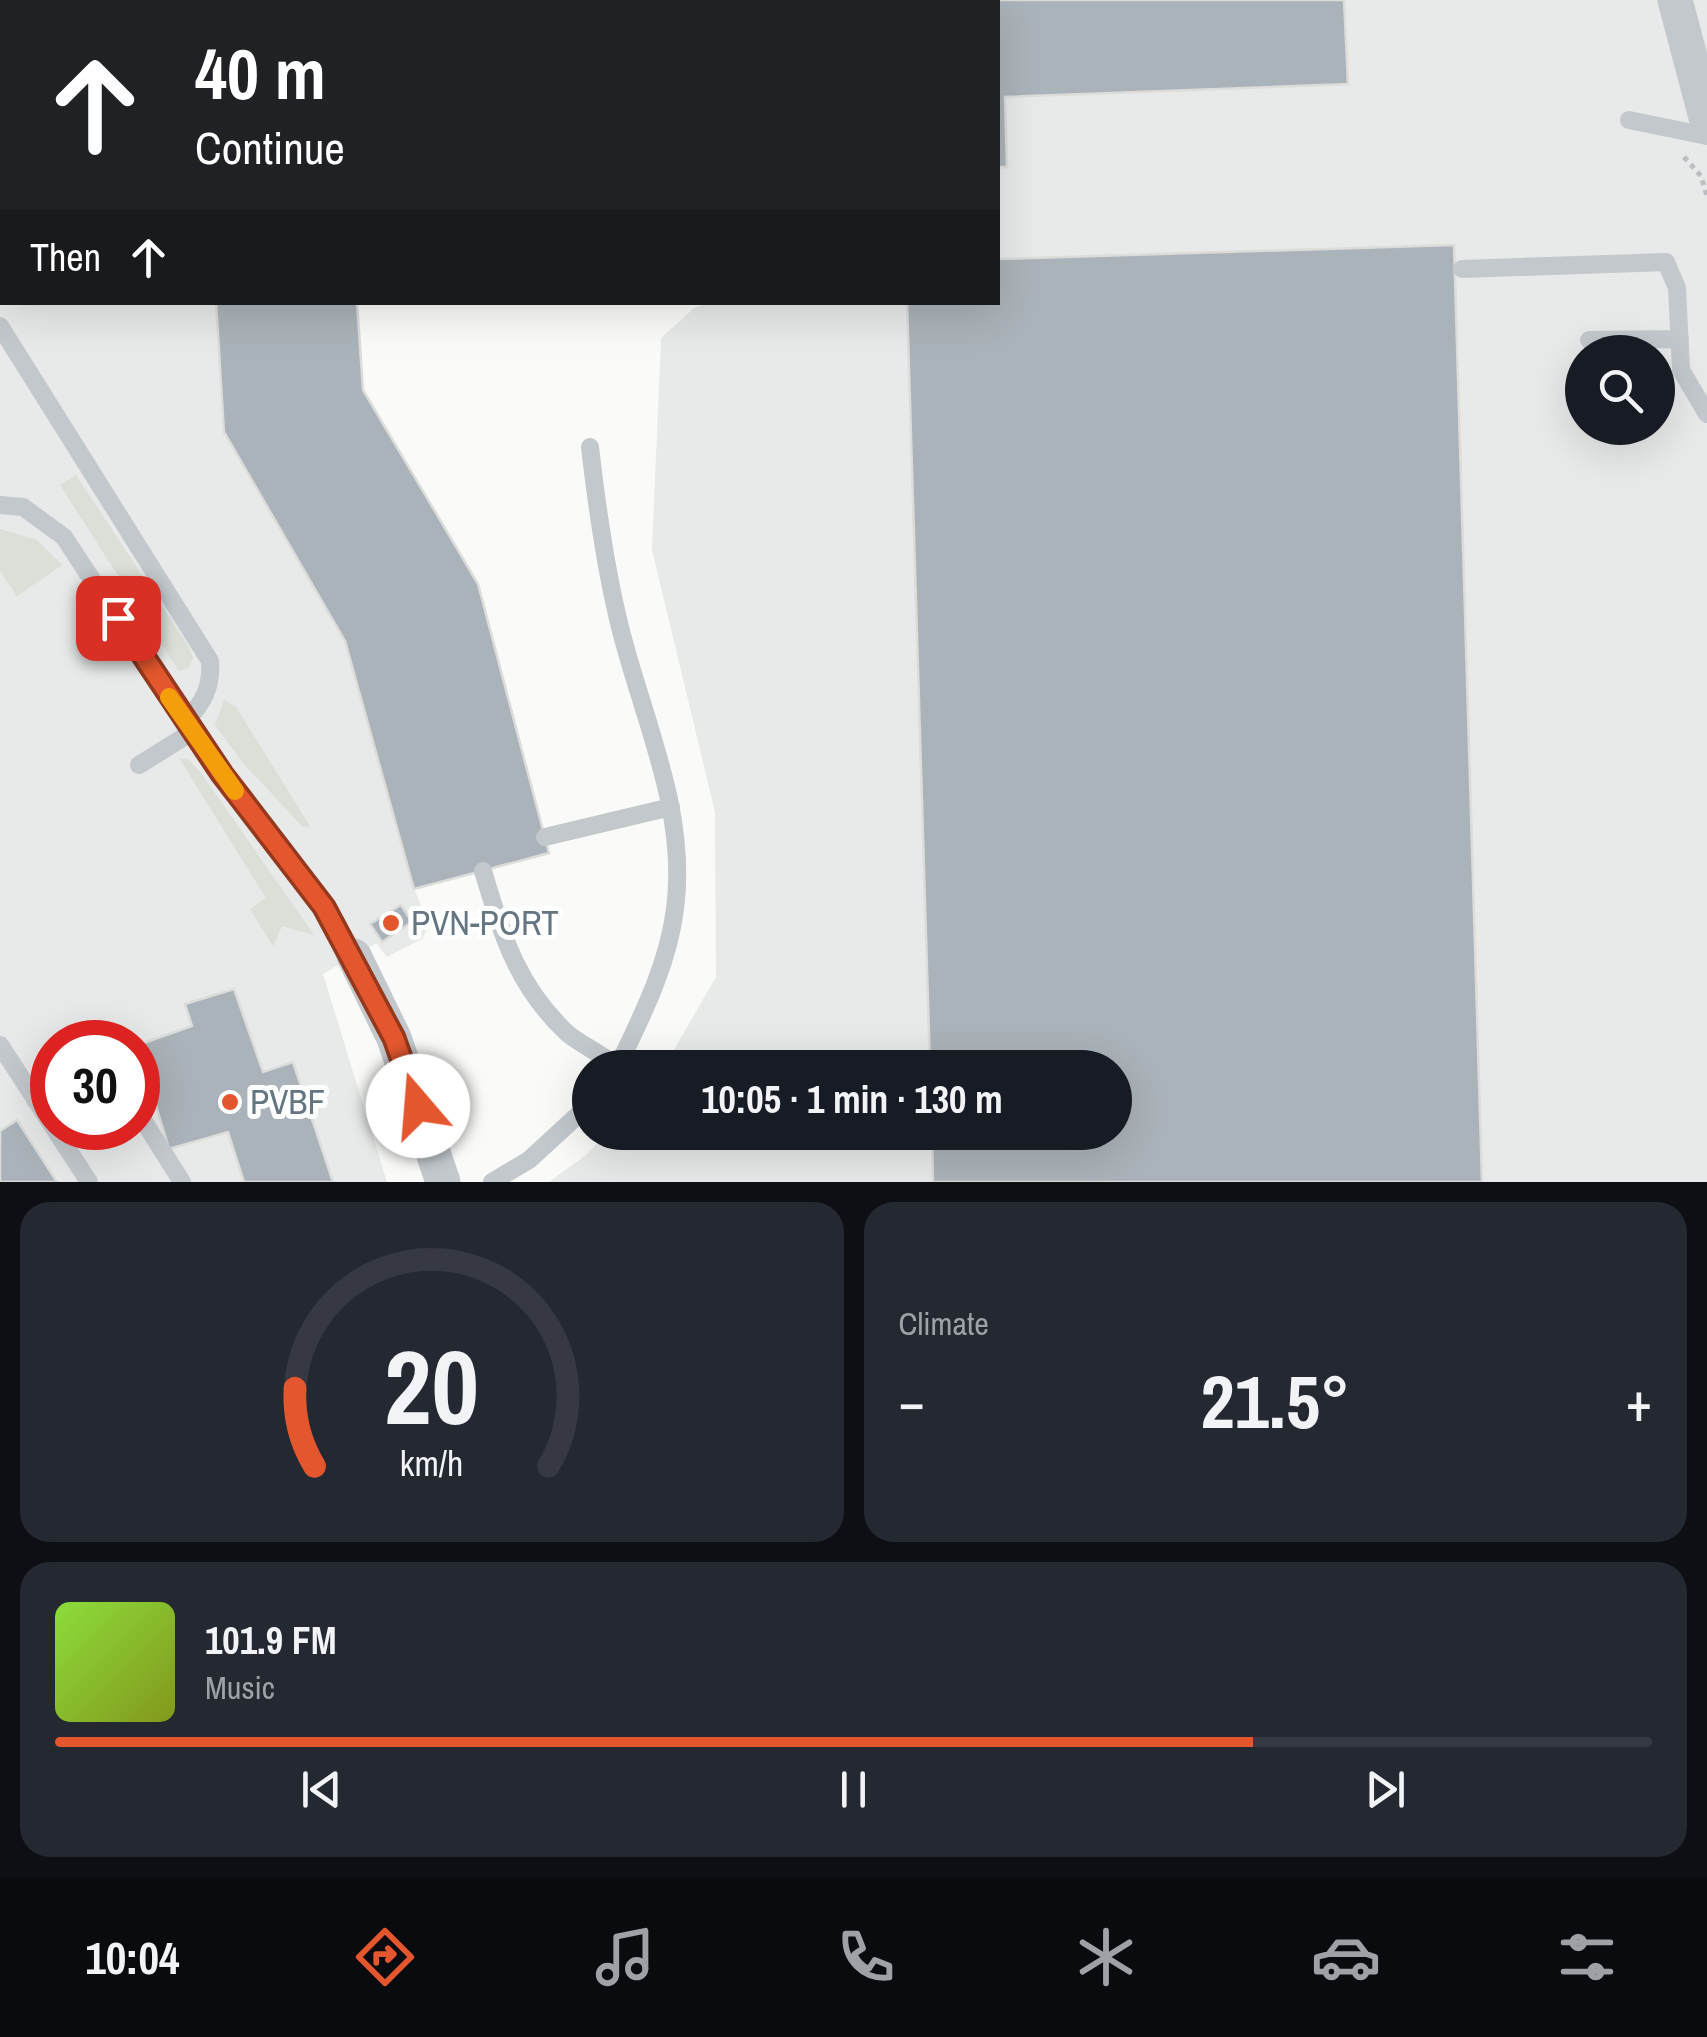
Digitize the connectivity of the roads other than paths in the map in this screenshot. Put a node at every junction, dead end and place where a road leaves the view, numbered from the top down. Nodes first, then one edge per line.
1 (1674, 0) edge
2 (1629, 120) dead end
3 (1707, 121) edge
4 (1707, 136) edge
5 (1462, 270) dead end
6 (0, 326) edge
7 (1675, 339) edge
8 (1680, 339) junction
9 (1707, 414) edge
10 (590, 446) dead end
11 (0, 505) edge
12 (188, 727) junction
13 (139, 765) dead end
14 (672, 807) junction
15 (545, 837) dead end
16 (483, 871) dead end
17 (354, 956) joint
18 (0, 1045) edge
19 (589, 1050) edge
20 (626, 1050) edge
21 (30, 1092) edge
22 (572, 1121) edge
23 (160, 1147) edge
24 (68, 1150) edge
25 (89, 1182) edge
26 (182, 1182) edge
27 (442, 1182) edge
28 (492, 1182) edge

1 - 3 street
2 - 4 lane
5 - 8 lane
6 - 12 lane
7 - 8 lane
8 - 9 lane
10 - 14 lane
11 - 12 lane
12 - 13 lane
12 - 17 lane
14 - 15 lane
14 - 20 lane
16 - 19 lane
17 - 27 street
18 - 21 lane
22 - 28 lane
23 - 26 lane
24 - 25 lane

